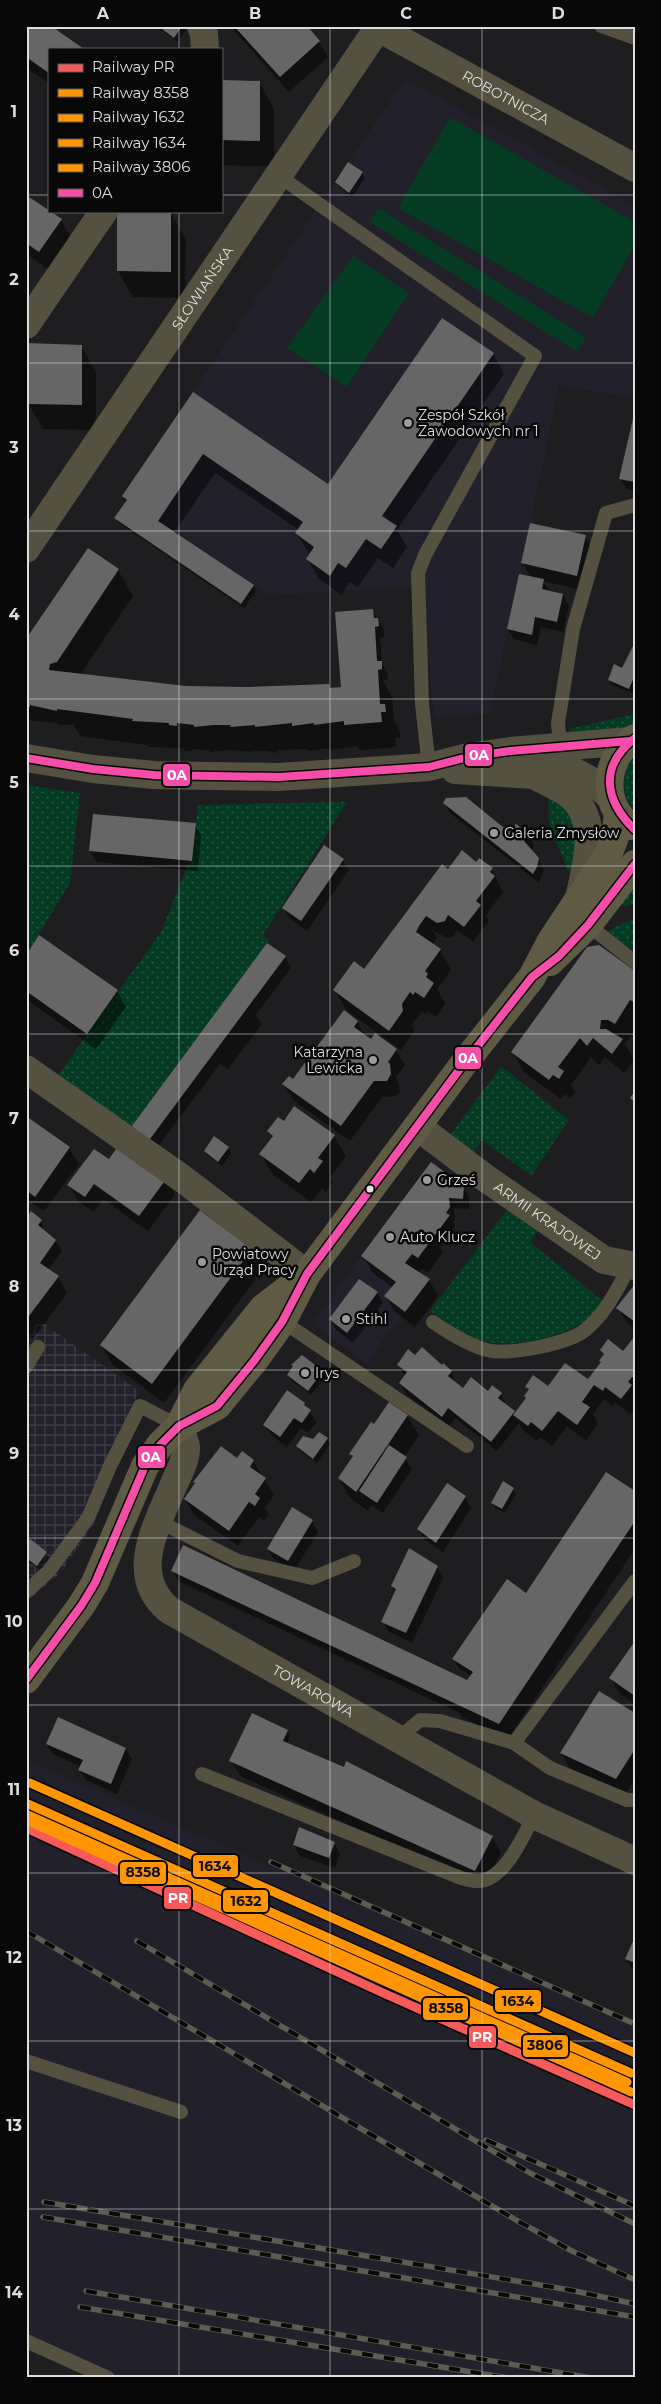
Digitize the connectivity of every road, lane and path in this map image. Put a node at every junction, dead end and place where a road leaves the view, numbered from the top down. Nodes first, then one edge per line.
1 (201, 26) edge
2 (601, 26) edge
3 (377, 27) edge
4 (635, 38) edge
5 (205, 48) edge
6 (635, 168) edge
7 (279, 176) junction
8 (103, 212) edge
9 (26, 325) edge
10 (635, 505) edge
11 (26, 549) edge
12 (632, 739) edge
13 (560, 746) junction
14 (26, 758) edge
15 (429, 767) junction
16 (533, 775) junction
17 (621, 813) edge
18 (635, 864) edge
19 (579, 899) junction
20 (588, 925) junction
21 (635, 962) edge
22 (532, 977) junction
23 (26, 1069) edge
24 (418, 1127) junction
25 (632, 1266) edge
26 (307, 1274) junction
27 (273, 1315) junction
28 (433, 1322) dead end
29 (38, 1346) dead end
30 (26, 1367) edge
31 (179, 1426) junction
32 (467, 1446) dead end
33 (158, 1521) junction
34 (354, 1561) dead end
35 (635, 1581) edge
36 (26, 1592) edge
37 (26, 1680) edge
38 (400, 1738) junction
39 (514, 1743) junction
40 (202, 1774) dead end
41 (635, 1800) edge
42 (534, 1815) junction
43 (635, 1861) edge
44 (26, 2062) edge
45 (181, 2112) dead end
46 (26, 2341) edge
47 (108, 2378) edge

1 - 5 street
2 - 4 lane
3 - 6 street, ROBOTNICZA
3 - 7 street, SŁOWIAŃSKA
7 - 11 street, SŁOWIAŃSKA
7 - 15 lane
8 - 9 street
10 - 13 lane
12 - 13 street
12 - 17 main road
13 - 15 street
14 - 15 street
15 - 16 street
16 - 17 street
16 - 19 street
17 - 19 main road
18 - 20 main road
19 - 22 main road
20 - 21 lane
20 - 22 main road
22 - 24 main road
23 - 26 street
24 - 25 street, ARMII KRAJOWEJ
24 - 26 main road
25 - 28 lane
26 - 27 main road
27 - 31 main road
27 - 32 lane
29 - 30 lane
31 - 33 street, TOWAROWA
31 - 36 lane
31 - 37 main road
33 - 34 lane
33 - 38 street, TOWAROWA
35 - 39 lane
38 - 39 lane
38 - 42 street, TOWAROWA
39 - 41 lane
40 - 42 lane
42 - 43 street, TOWAROWA
44 - 45 lane
46 - 47 lane

